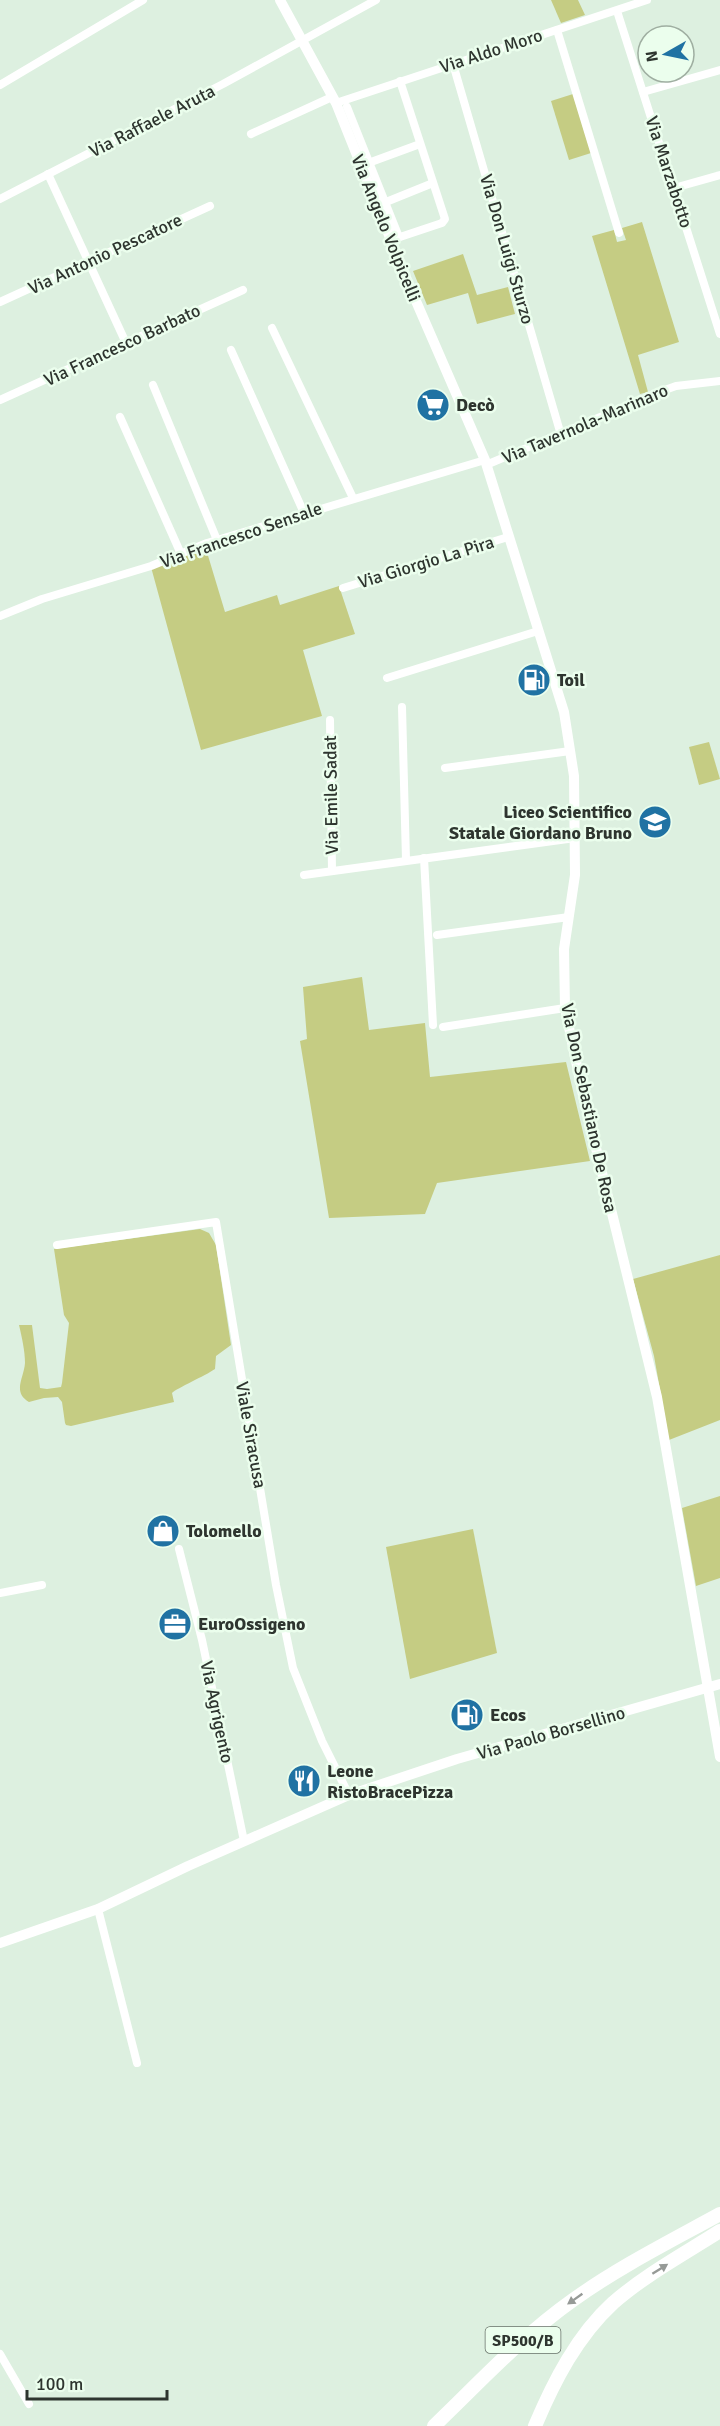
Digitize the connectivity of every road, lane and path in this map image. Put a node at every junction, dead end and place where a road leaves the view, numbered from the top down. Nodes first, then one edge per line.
1 (143, 0) edge
2 (280, 0) edge
3 (376, 0) edge
4 (647, 0) edge
5 (618, 11) junction
6 (557, 30) junction
7 (303, 40) junction
8 (453, 64) junction
9 (720, 70) edge
10 (400, 81) junction
11 (0, 85) edge
12 (643, 92) junction
13 (334, 100) junction
14 (347, 107) dead end
15 (251, 134) dead end
16 (420, 144) junction
17 (371, 162) junction
18 (48, 174) junction
19 (720, 175) edge
20 (433, 183) junction
21 (674, 188) junction
22 (0, 199) edge
23 (386, 202) junction
24 (210, 206) dead end
25 (619, 233) dead end
26 (395, 238) junction
27 (88, 260) junction
28 (243, 290) dead end
29 (0, 302) edge
30 (272, 328) dead end
31 (720, 334) edge
32 (126, 343) junction
33 (231, 350) dead end
34 (720, 381) edge
35 (153, 385) dead end
36 (0, 400) edge
37 (120, 417) dead end
38 (561, 435) junction
39 (486, 463) junction
40 (353, 498) junction
41 (304, 513) junction
42 (508, 537) junction
43 (217, 540) junction
44 (181, 554) junction
45 (343, 588) dead end
46 (0, 616) edge
47 (538, 631) junction
48 (387, 678) dead end
49 (402, 707) dead end
50 (330, 720) dead end
51 (570, 751) junction
52 (445, 768) dead end
53 (575, 838) junction
54 (424, 858) junction
55 (406, 860) junction
56 (332, 871) junction
57 (304, 875) dead end
58 (569, 917) junction
59 (437, 935) dead end
60 (565, 1008) junction
61 (433, 1025) dead end
62 (443, 1027) dead end
63 (57, 1245) dead end
64 (179, 1549) dead end
65 (42, 1585) dead end
66 (0, 1593) edge
67 (720, 1684) edge
68 (708, 1688) junction
69 (720, 1757) edge
70 (349, 1795) junction
71 (244, 1841) junction
72 (98, 1910) junction
73 (0, 1943) edge
74 (137, 2063) dead end
75 (720, 2214) edge
76 (720, 2231) edge
77 (0, 2354) edge
78 (29, 2404) dead end
79 (434, 2426) edge
80 (535, 2426) edge

1 - 11 street
2 - 7 street, Via Angelo Volpicelli
3 - 7 street, Via Raffaele Aruta
4 - 5 street, Via Aldo Moro
5 - 6 street, Via Aldo Moro
5 - 12 street, Via Marzabotto
6 - 8 street, Via Aldo Moro
6 - 25 street
7 - 13 street, Via Angelo Volpicelli
7 - 18 street, Via Raffaele Aruta
8 - 10 street, Via Aldo Moro
8 - 38 street, Via Don Luigi Sturzo
9 - 12 street
10 - 13 street, Via Aldo Moro
10 - 16 street
12 - 21 street, Via Marzabotto
13 - 15 street, Via Aldo Moro
13 - 26 street, Via Angelo Volpicelli
14 - 17 street
16 - 17 street
16 - 20 street
17 - 23 street
18 - 22 street, Via Raffaele Aruta
18 - 27 street
19 - 21 street
20 - 23 street
20 - 26 street
21 - 31 street, Via Marzabotto
23 - 26 street
24 - 27 street, Via Antonio Pescatore
26 - 39 street, Via Angelo Volpicelli
27 - 29 street, Via Antonio Pescatore
27 - 32 street
28 - 32 street, Via Francesco Barbato
30 - 40 street
32 - 36 street, Via Francesco Barbato
33 - 41 street
34 - 38 street, Via Tavernola-Marinaro
35 - 43 street
37 - 44 street
38 - 39 street, Via Tavernola-Marinaro
39 - 40 street, Via Francesco Sensale
39 - 42 street, Via Don Sebastiano De Rosa
40 - 41 street, Via Francesco Sensale
41 - 43 street, Via Francesco Sensale
42 - 45 street, Via Giorgio La Pira
42 - 47 street, Via Don Sebastiano De Rosa
43 - 44 street, Via Francesco Sensale
44 - 46 street, Via Francesco Sensale
47 - 48 street
47 - 51 street, Via Don Sebastiano De Rosa
49 - 55 street
50 - 56 street, Via Emile Sadat
51 - 52 street
51 - 53 street, Via Don Sebastiano De Rosa
53 - 54 street
53 - 58 street, Via Don Sebastiano De Rosa
54 - 55 street
54 - 61 street
55 - 56 street
56 - 57 street
58 - 59 street
58 - 60 street, Via Don Sebastiano De Rosa
60 - 62 street
60 - 68 street, Via Don Sebastiano De Rosa
63 - 70 street, Viale Siracusa
64 - 71 street, Via Agrigento
65 - 66 street
67 - 68 street, Via Paolo Borsellino
68 - 69 street, Via Don Sebastiano De Rosa
68 - 70 street, Via Paolo Borsellino
70 - 71 street, Via Paolo Borsellino
71 - 72 street, Via Paolo Borsellino
72 - 73 street, Via Paolo Borsellino
72 - 74 street
75 -> 79 highway, SP500/B
80 -> 76 highway, SP500/B
77 - 78 street

